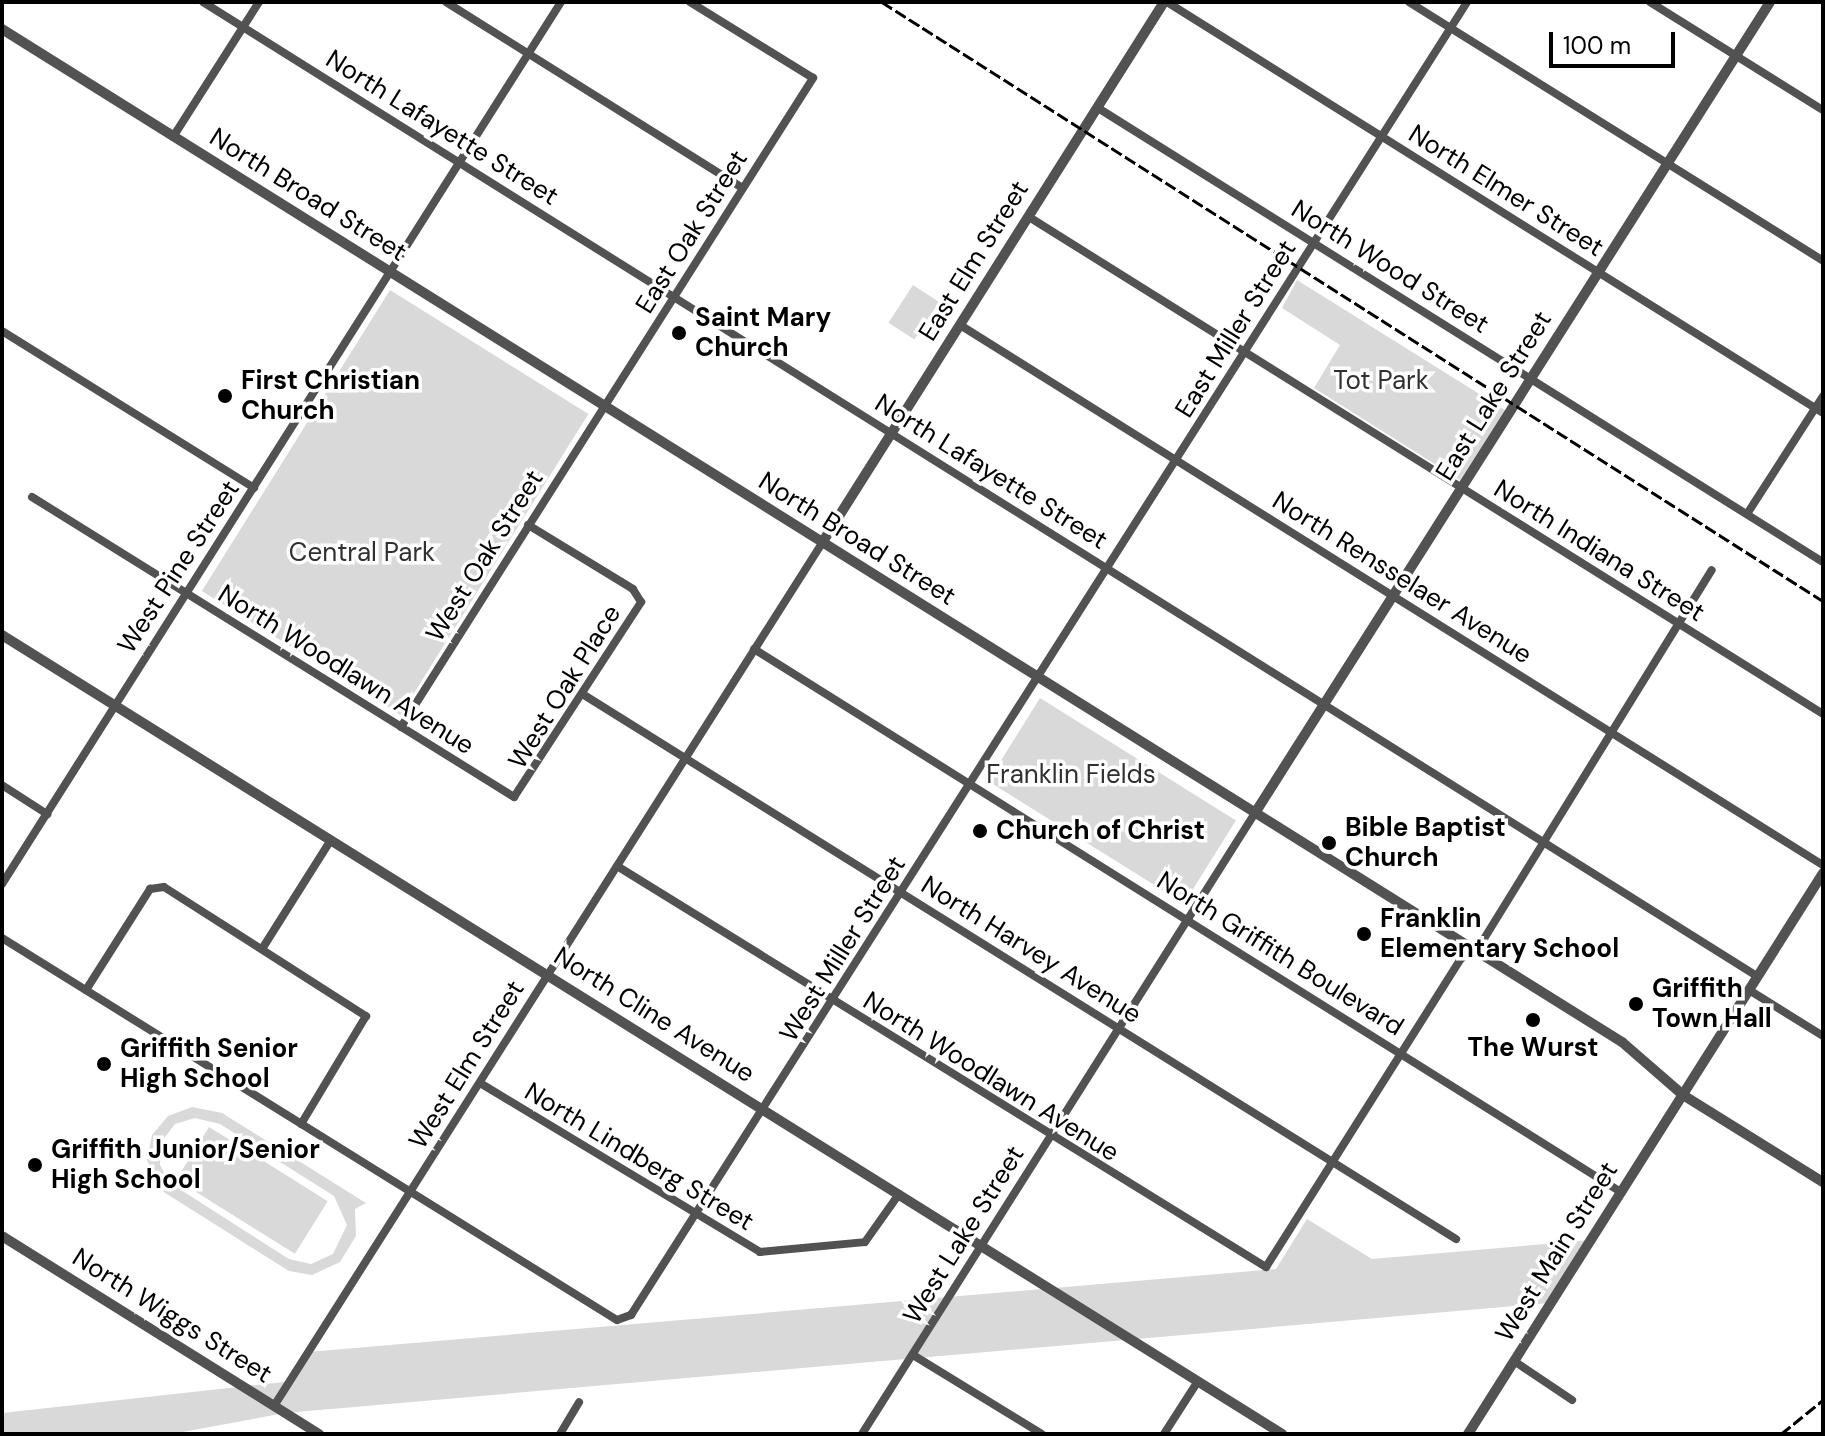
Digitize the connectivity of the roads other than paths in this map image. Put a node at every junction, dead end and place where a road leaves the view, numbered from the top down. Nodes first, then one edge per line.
1 (203, 2) edge
2 (259, 2) edge
3 (446, 2) edge
4 (561, 2) edge
5 (690, 2) edge
6 (1166, 2) edge
7 (1409, 2) edge
8 (1467, 2) edge
9 (1650, 2) edge
10 (1770, 2) edge
11 (243, 27) junction
12 (1450, 28) junction
13 (2, 29) edge
14 (528, 53) junction
15 (1736, 55) junction
16 (1098, 108) junction
17 (1823, 110) edge
18 (173, 137) junction
19 (1382, 137) junction
20 (459, 162) junction
21 (1667, 164) junction
22 (743, 188) junction
23 (1029, 217) junction
24 (1314, 243) junction
25 (1823, 261) edge
26 (390, 272) junction
27 (1598, 272) junction
28 (676, 298) junction
29 (960, 325) junction
30 (2, 331) edge
31 (1245, 352) junction
32 (1530, 379) junction
33 (1823, 396) edge
34 (605, 407) junction
35 (1819, 411) edge
36 (891, 433) junction
37 (1176, 461) junction
38 (254, 488) junction
39 (1462, 488) junction
40 (32, 497) dead end
41 (1747, 514) junction
42 (528, 525) junction
43 (822, 543) junction
44 (1823, 562) edge
45 (1108, 568) junction
46 (1712, 570) dead end
47 (186, 594) junction
48 (1393, 596) junction
49 (1678, 624) junction
50 (2, 635) edge
51 (754, 649) junction
52 (1038, 678) junction
53 (584, 695) junction
54 (1325, 704) junction
55 (115, 705) junction
56 (1823, 714) edge
57 (401, 727) junction
58 (1609, 731) junction
59 (685, 758) junction
60 (2, 785) edge
61 (971, 785) junction
62 (519, 796) joint
63 (1255, 813) junction
64 (47, 814) junction
65 (1541, 839) junction
66 (331, 840) junction
67 (1823, 865) edge
68 (617, 866) junction
69 (1821, 879) edge
70 (2, 884) edge
71 (902, 893) junction
72 (1188, 919) junction
73 (2, 938) edge
74 (262, 949) junction
75 (1473, 949) junction
76 (548, 975) junction
77 (1757, 976) junction
78 (86, 990) junction
79 (1749, 990) junction
80 (833, 1002) junction
81 (1119, 1029) junction
82 (1823, 1036) edge
83 (1404, 1055) junction
84 (480, 1083) junction
85 (1683, 1095) junction
86 (764, 1110) junction
87 (301, 1124) junction
88 (1050, 1137) junction
89 (1335, 1163) junction
90 (1823, 1182) edge
91 (411, 1191) junction
92 (1621, 1192) junction
93 (899, 1194) junction
94 (699, 1218) junction
95 (2, 1236) edge
96 (1456, 1239) dead end
97 (981, 1245) junction
98 (913, 1355) junction
99 (1514, 1361) junction
100 (1198, 1381) junction
101 (1572, 1400) dead end
102 (579, 1402) dead end
103 (274, 1406) junction
104 (319, 1434) edge
105 (560, 1434) edge
106 (862, 1434) edge
107 (1042, 1434) edge
108 (1164, 1434) edge
109 (1282, 1434) edge
110 (1468, 1434) edge

1 - 11 street, North Lafayette Street
2 - 11 street
3 - 14 street
4 - 14 street, West Pine Street
5 - 22 street, East Oak Street
6 - 16 street, East Elm Street
6 - 19 street, North Elmer Street
7 - 12 street
8 - 12 street, East Miller Street
9 - 15 street
10 - 15 street, East Lake Street
11 - 18 street
11 - 20 street, North Lafayette Street
12 - 19 street, East Miller Street
12 - 21 street
13 - 18 street, North Broad Street
14 - 20 street, West Pine Street
14 - 22 street
15 - 17 street
15 - 21 street, East Lake Street
16 - 23 street, East Elm Street
16 - 24 street, North Wood Street
18 - 26 street, North Broad Street
19 - 24 street, East Miller Street
19 - 27 street, North Elmer Street
20 - 26 street, West Pine Street
20 - 28 street, North Lafayette Street
21 - 25 street
21 - 27 street, East Lake Street
22 - 28 street, East Oak Street
23 - 29 street, East Elm Street
23 - 31 street, North Indiana Street
24 - 31 street, East Miller Street
24 - 32 street, North Wood Street
26 - 34 street, North Broad Street
26 - 38 street, West Pine Street
27 - 32 street, East Lake Street
27 - 35 street, North Elmer Street
28 - 34 street, East Oak Street
28 - 36 street, North Lafayette Street
29 - 36 street, East Elm Street
29 - 37 street, North Rensselaer Avenue
30 - 38 street
31 - 37 street, East Miller Street
31 - 39 street, North Indiana Street
32 - 39 street, East Lake Street
32 - 41 street, North Wood Street
33 - 35 street
34 - 42 street, West Oak Street
34 - 43 street, North Broad Street
35 - 41 street
36 - 43 street, East Elm Street
36 - 45 street, North Lafayette Street
37 - 45 street, East Miller Street
37 - 48 street, North Rensselaer Avenue
38 - 47 street, West Pine Street
39 - 48 street, East Lake Street
39 - 49 street, North Indiana Street
40 - 47 street, North Woodlawn Avenue
41 - 44 street, North Wood Street
42 - 53 street, West Oak Place
42 - 57 street, West Oak Street
43 - 51 street, West Elm Street
43 - 52 street, North Broad Street
45 - 52 street, East Miller Street
45 - 54 street, North Lafayette Street
46 - 49 street
47 - 55 street, West Pine Street
47 - 57 street, North Woodlawn Avenue
48 - 54 street, East Lake Street
48 - 58 street, North Rensselaer Avenue
49 - 56 street, North Indiana Street
49 - 58 street
50 - 55 street, North Cline Avenue
51 - 59 street, West Elm Street
51 - 61 street, North Griffith Boulevard
52 - 61 street, West Miller Street
52 - 63 street, North Broad Street
53 - 59 street, North Harvey Avenue
53 - 62 street, West Oak Place
54 - 63 street, East Lake Street
54 - 65 street, North Lafayette Street
55 - 64 street, West Pine Street
55 - 66 street, North Cline Avenue
57 - 62 street, North Woodlawn Avenue
58 - 65 street
58 - 67 street, North Rensselaer Avenue
59 - 68 street, West Elm Street
59 - 71 street, North Harvey Avenue
60 - 64 street
61 - 71 street, West Miller Street
61 - 72 street, North Griffith Boulevard
63 - 72 street, West Lake Street
63 - 75 street, North Broad Street
64 - 70 street, West Pine Street
65 - 75 street
65 - 77 street, North Lafayette Street
66 - 74 street
66 - 76 street, North Cline Avenue
68 - 76 street, West Elm Street
68 - 80 street, North Woodlawn Avenue
69 - 77 street, West Main Street
71 - 80 street, West Miller Street
71 - 81 street, North Harvey Avenue
72 - 81 street, West Lake Street
72 - 83 street, North Griffith Boulevard
73 - 78 street
74 - 78 street
74 - 87 street
75 - 83 street
75 - 85 street, North Broad Street
76 - 84 street, West Elm Street
76 - 86 street, North Cline Avenue
77 - 79 street, West Main Street
78 - 87 street
79 - 82 street
79 - 85 street, West Main Street
80 - 86 street, West Miller Street
80 - 88 street, North Woodlawn Avenue
81 - 88 street, West Lake Street
81 - 89 street, North Harvey Avenue
83 - 89 street
83 - 92 street, North Griffith Boulevard
84 - 91 street, West Elm Street
84 - 94 street, North Lindberg Street
85 - 90 street, North Broad Street
85 - 92 street, West Main Street
86 - 93 street, North Cline Avenue
86 - 94 street, West Miller Street
87 - 91 street
88 - 89 street, North Woodlawn Avenue
88 - 97 street, West Lake Street
89 - 96 street, North Harvey Avenue
91 - 94 street, West Miller Street
91 - 103 street, West Elm Street
92 - 99 street, West Main Street
93 - 94 street, North Lindberg Street
93 - 97 street, North Cline Avenue
95 - 103 street, North Wiggs Street
97 - 98 street, West Lake Street
97 - 100 street, North Cline Avenue
98 - 106 street, West Lake Street
98 - 107 street
99 - 101 street
99 - 110 street, West Main Street
100 - 108 street
100 - 109 street, North Cline Avenue
102 - 105 street
103 - 104 street, North Wiggs Street

